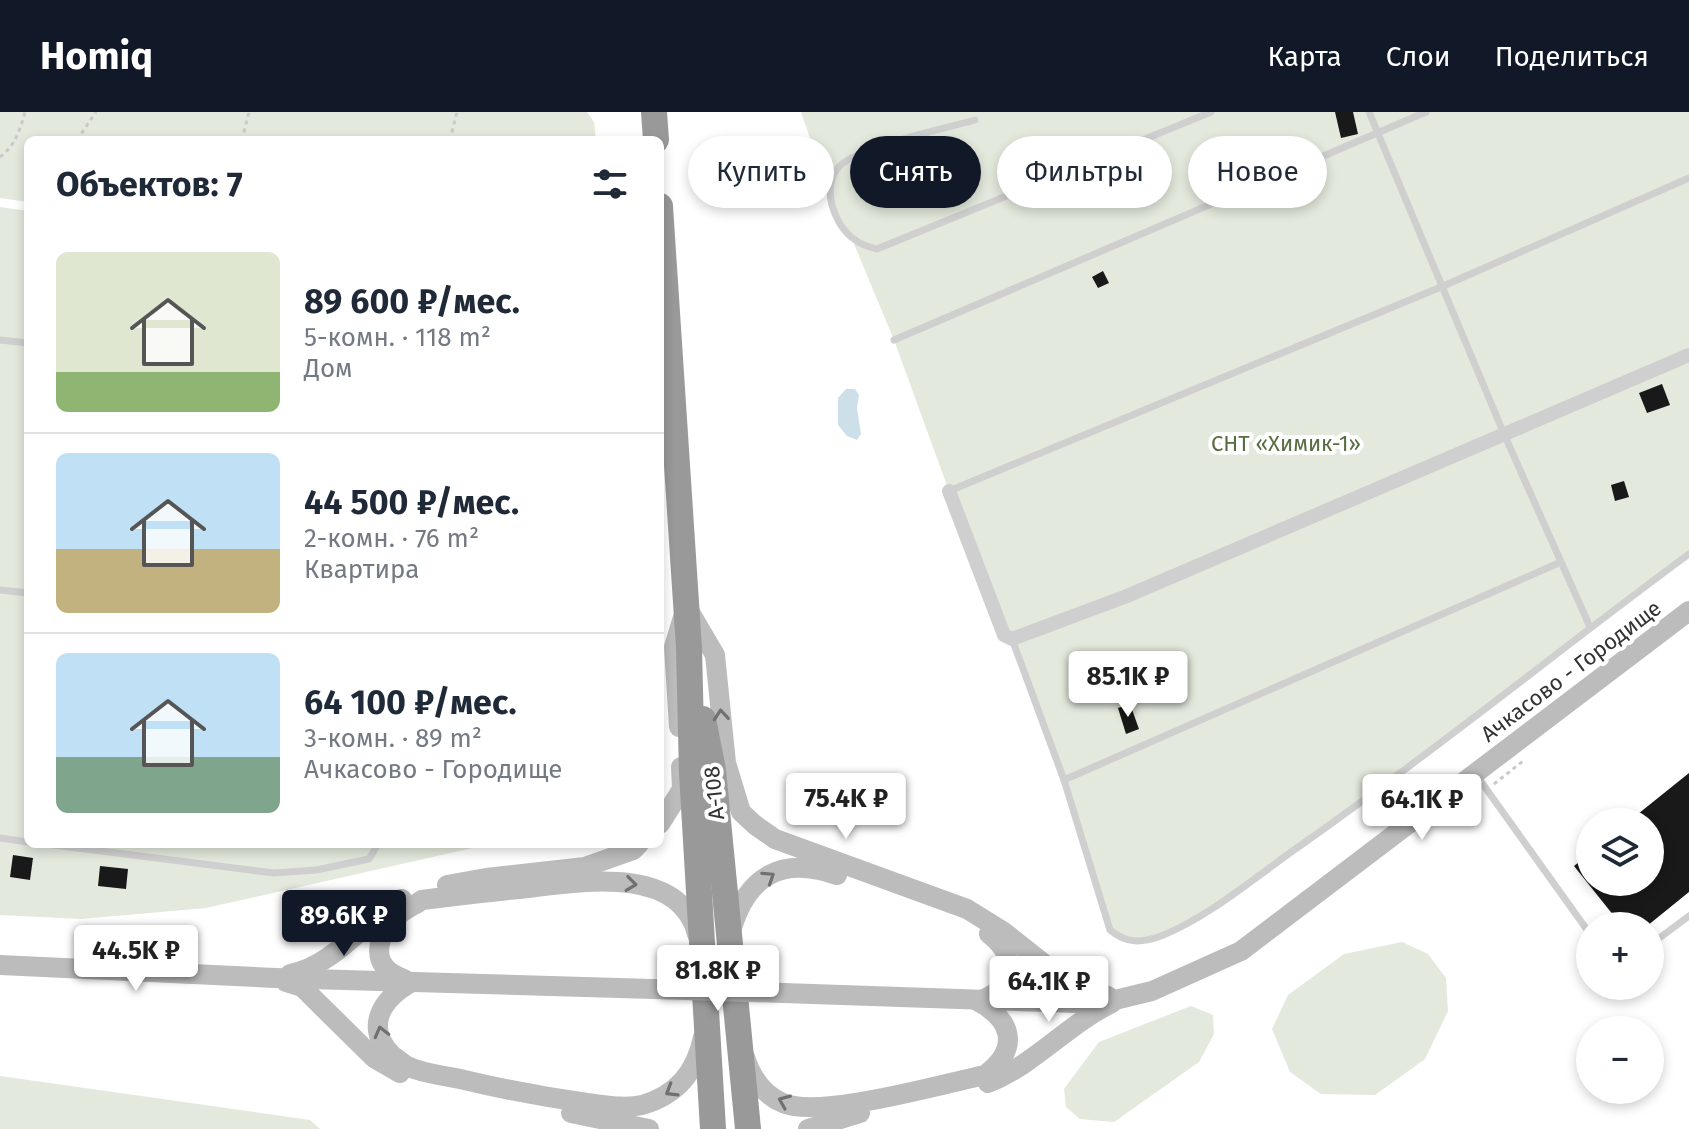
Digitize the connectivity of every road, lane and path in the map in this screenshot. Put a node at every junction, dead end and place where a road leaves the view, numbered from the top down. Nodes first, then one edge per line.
1 (25, 112) edge
2 (96, 112) edge
3 (249, 112) edge
4 (457, 112) edge
5 (654, 112) edge
6 (1211, 112) edge
7 (1369, 112) edge
8 (1426, 112) edge
9 (975, 120) dead end
10 (1377, 133) junction
11 (80, 136) edge
12 (243, 136) edge
13 (451, 136) edge
14 (656, 136) edge
15 (0, 157) edge
16 (1689, 178) edge
17 (664, 267) edge
18 (1441, 287) junction
19 (0, 340) edge
20 (894, 340) dead end
21 (24, 343) edge
22 (1689, 355) edge
23 (1504, 434) junction
24 (949, 491) joint
25 (1689, 554) edge
26 (1561, 562) junction
27 (0, 590) edge
28 (24, 593) edge
29 (686, 605) junction
30 (1689, 611) edge
31 (1590, 627) junction
32 (1012, 639) junction
33 (689, 648) junction
34 (1475, 774) junction
35 (1064, 780) junction
36 (664, 818) edge
37 (0, 838) edge
38 (24, 841) edge
39 (77, 848) edge
40 (376, 848) edge
41 (635, 848) edge
42 (1576, 915) edge
43 (1689, 916) edge
44 (1664, 935) edge
45 (729, 940) junction
46 (703, 955) junction
47 (0, 965) edge
48 (275, 978) junction
49 (412, 982) junction
50 (1119, 999) junction
51 (977, 1001) junction
52 (706, 1025) junction
53 (737, 1029) junction
54 (649, 1129) edge
55 (713, 1129) edge
56 (748, 1129) edge
57 (808, 1129) edge

1 - 15 path
2 - 11 path
3 - 12 path
4 - 13 path
5 - 14 highway
6 - 9 lane
7 - 10 lane
8 - 10 lane
10 - 18 lane
10 - 20 lane
16 - 18 lane
17 - 29 highway, А-108
18 - 23 lane
18 - 24 lane
19 - 21 lane
22 - 23 street
23 - 26 lane
23 - 32 street
24 - 32 street
25 - 31 lane
26 - 31 lane
26 - 35 lane
27 - 28 lane
29 - 33 highway, А-108
29 - 36 street
50 -> 29 street
30 - 34 street, Ачкасово - Городище
31 - 35 lane
32 - 35 lane
33 - 45 highway, А-108 / А-108
33 - 46 highway, А-108
34 - 42 lane
34 - 50 street, Ачкасово - Городище
37 - 38 lane
39 - 40 lane
41 - 48 street
43 - 44 lane
45 -> 51 street
45 - 53 highway, А-108
49 -> 46 street
46 - 52 highway, А-108
47 - 48 street, Ачкасово - Городище
48 - 49 street, Ачкасово - Городище
48 - 54 street
49 - 51 street, Ачкасово - Городище, bridge
52 -> 49 street
50 - 51 street, Ачкасово - Городище
50 - 57 street
51 -> 53 street
52 - 55 highway, А-108
53 - 56 highway, А-108

